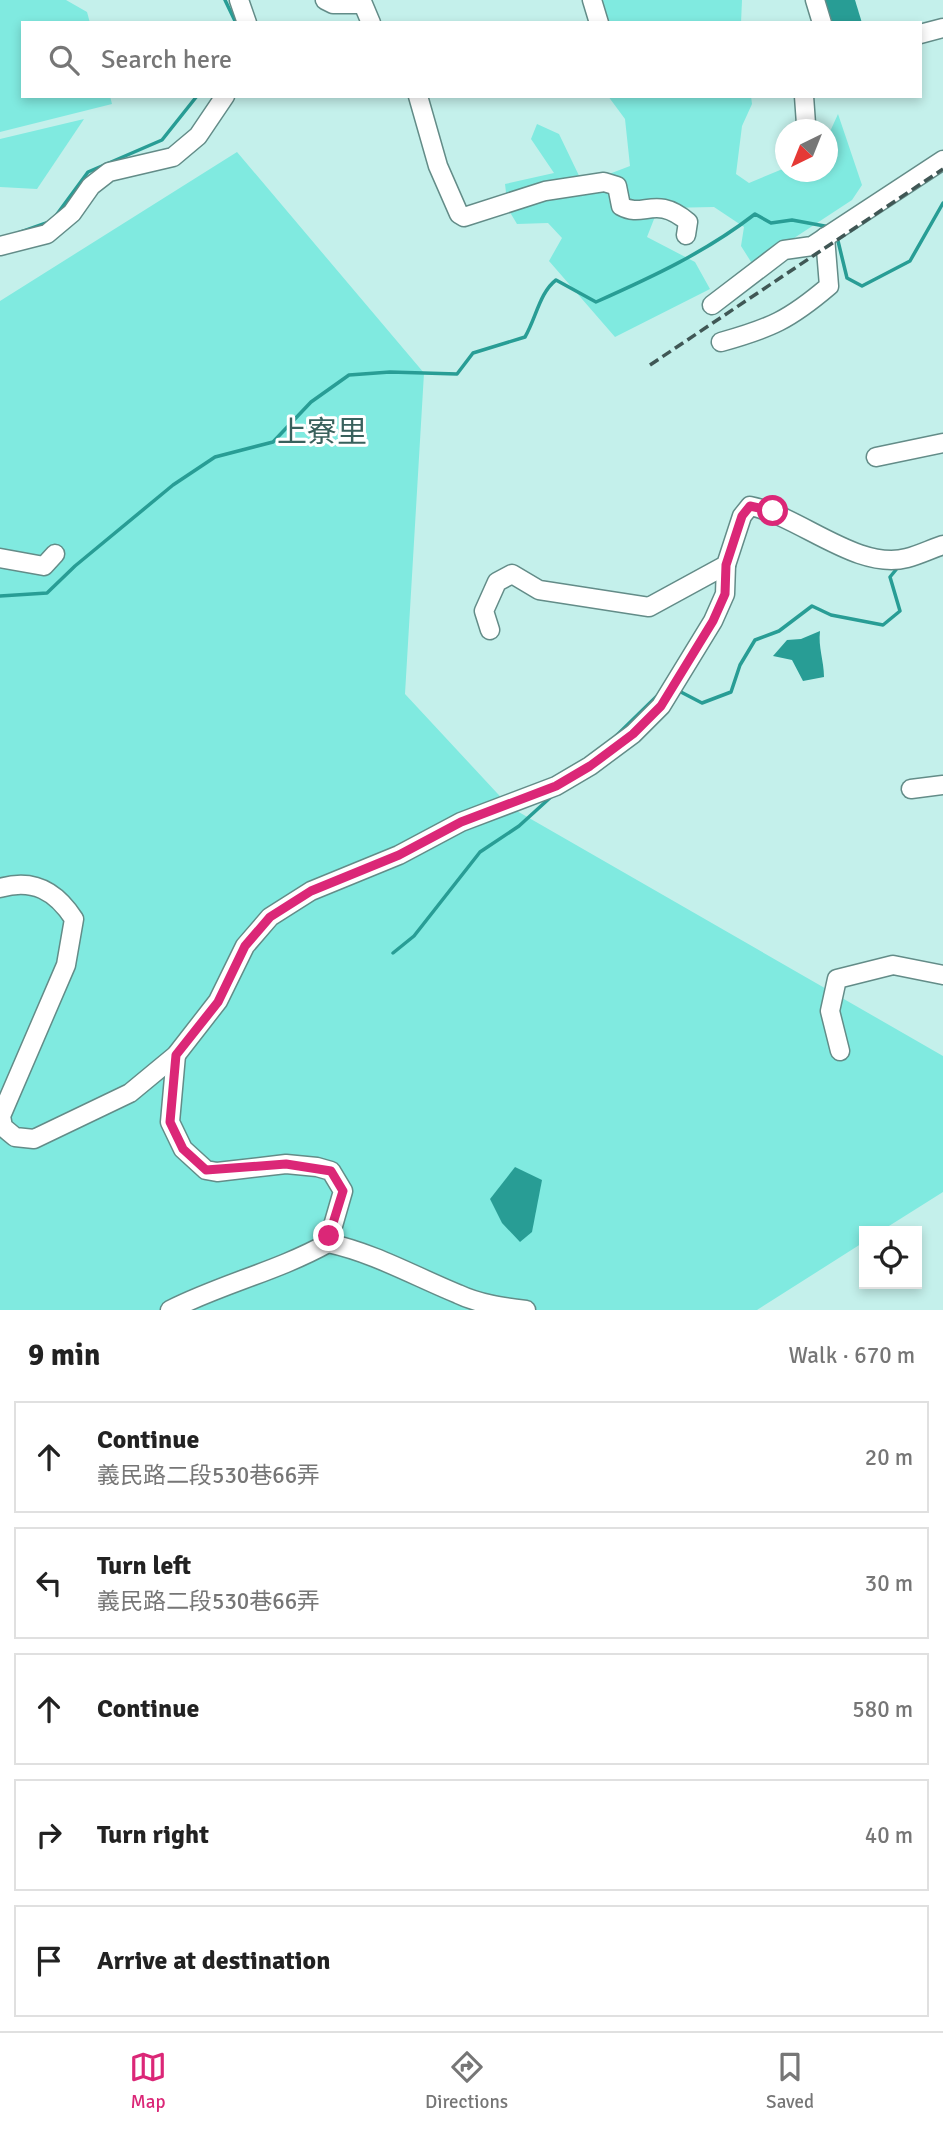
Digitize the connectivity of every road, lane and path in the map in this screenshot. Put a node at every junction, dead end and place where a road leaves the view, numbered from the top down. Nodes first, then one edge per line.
1 (239, 0) edge
2 (326, 0) edge
3 (592, 0) edge
4 (814, 0) edge
5 (246, 21) edge
6 (370, 21) edge
7 (598, 21) edge
8 (821, 21) edge
9 (943, 28) edge
10 (922, 33) edge
11 (224, 98) edge
12 (419, 98) edge
13 (804, 98) edge
14 (806, 119) edge
15 (943, 160) edge
16 (686, 235) dead end
17 (825, 237) junction
18 (0, 246) edge
19 (712, 305) dead end
20 (721, 342) dead end
21 (943, 443) edge
22 (876, 457) dead end
23 (943, 545) edge
24 (55, 554) dead end
25 (0, 558) edge
26 (726, 565) junction
27 (490, 630) dead end
28 (943, 785) edge
29 (911, 789) dead end
30 (0, 888) edge
31 (943, 975) edge
32 (840, 1051) dead end
33 (176, 1055) junction
34 (328, 1243) junction
35 (170, 1310) edge
36 (526, 1310) edge

1 - 5 street
2 - 6 street
3 - 7 street
4 - 8 street
9 - 10 street
11 - 18 street
12 - 16 street
13 - 14 street
15 - 17 street
17 - 19 street
17 - 20 street
21 - 22 street
23 - 26 street
24 - 25 street
26 - 27 street
26 - 33 street
28 - 29 street
30 - 33 street
31 - 32 street
33 - 34 street
34 - 35 street
34 - 36 street

